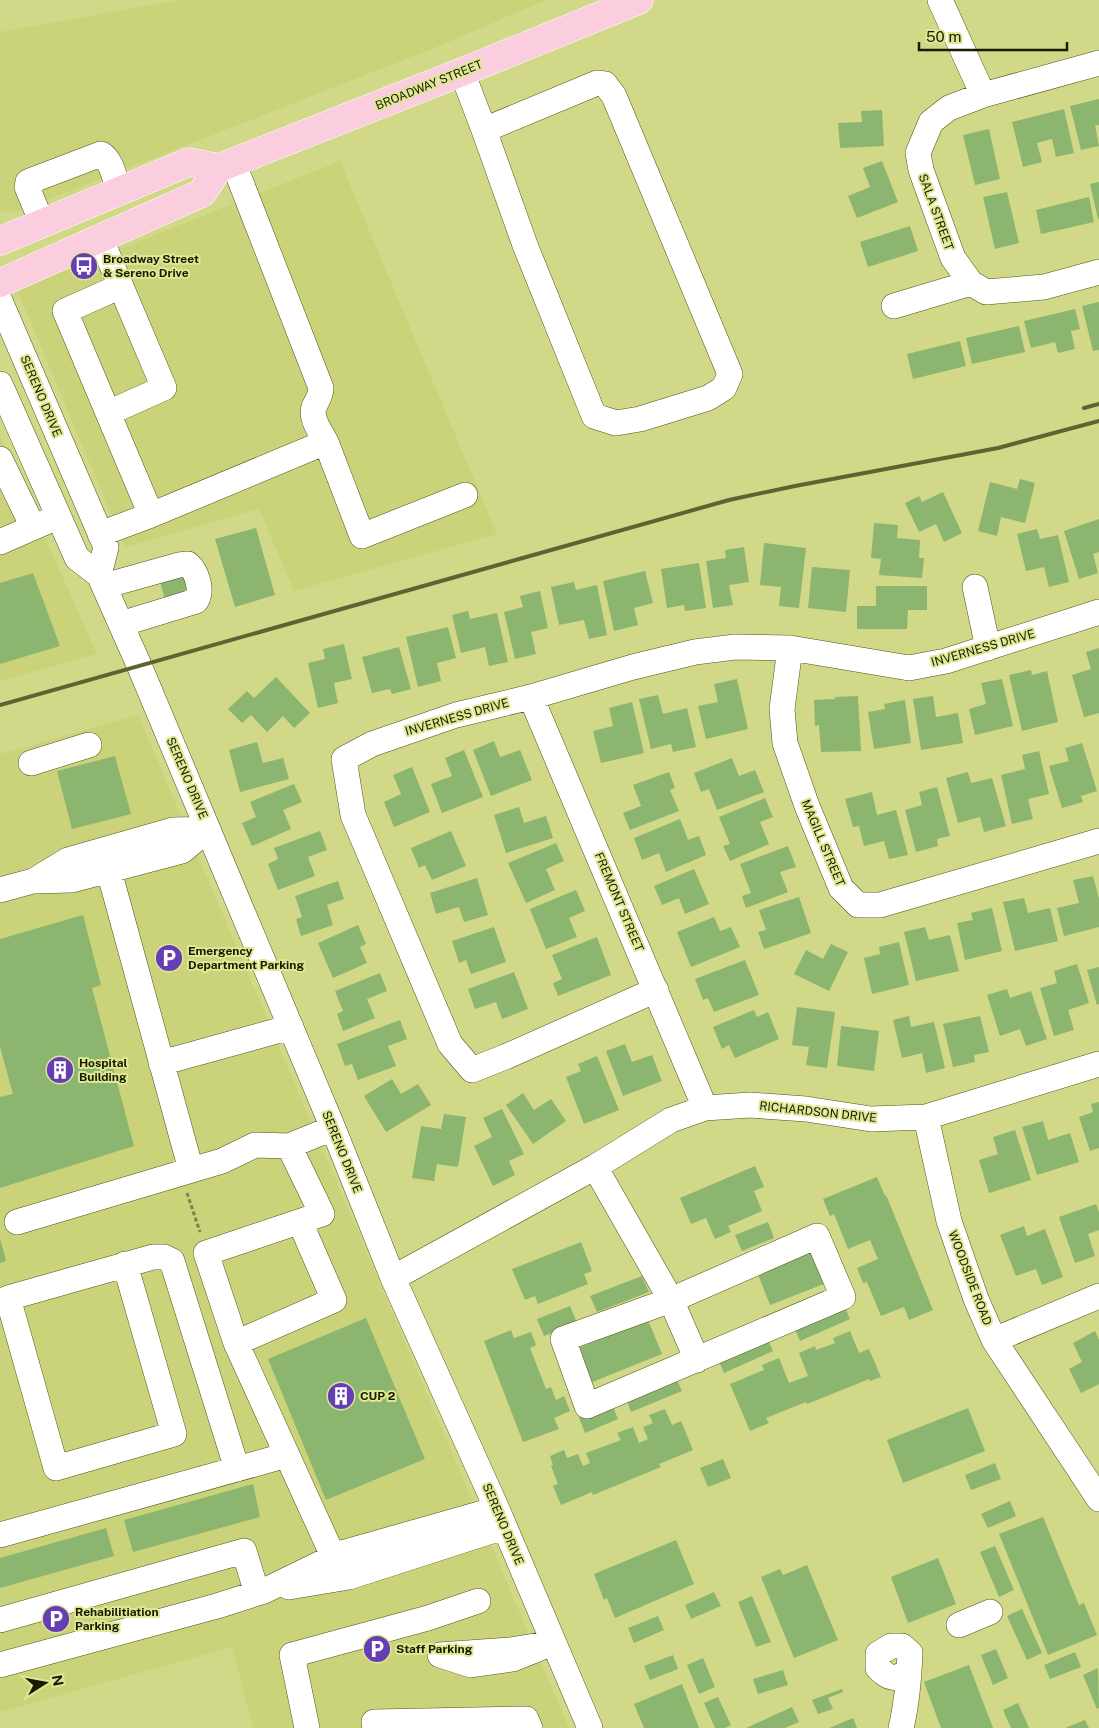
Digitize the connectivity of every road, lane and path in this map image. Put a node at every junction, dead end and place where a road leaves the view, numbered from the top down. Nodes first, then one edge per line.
1 (639, 0) edge
2 (940, 0) edge
3 (1099, 64) edge
4 (462, 72) junction
5 (983, 95) junction
6 (484, 130) junction
7 (226, 165) junction
8 (119, 191) junction
9 (42, 223) junction
10 (100, 237) junction
11 (0, 241) edge
12 (1092, 274) edge
13 (0, 283) edge
14 (971, 283) junction
15 (121, 286) junction
16 (0, 301) edge
17 (894, 306) dead end
18 (2, 392) edge
19 (108, 414) junction
20 (326, 442) junction
21 (0, 459) edge
22 (466, 495) dead end
23 (59, 515) junction
24 (151, 515) junction
25 (34, 528) junction
26 (100, 534) junction
27 (0, 542) edge
28 (153, 572) junction
29 (101, 580) junction
30 (975, 587) dead end
31 (163, 611) junction
32 (1099, 612) edge
33 (121, 624) junction
34 (790, 648) junction
35 (988, 648) junction
36 (531, 697) junction
37 (89, 745) dead end
38 (31, 763) dead end
39 (208, 830) junction
40 (1099, 842) edge
41 (109, 871) junction
42 (33, 881) junction
43 (0, 890) edge
44 (656, 990) junction
45 (291, 1027) junction
46 (161, 1063) junction
47 (1099, 1064) edge
48 (705, 1108) junction
49 (926, 1117) junction
50 (333, 1128) junction
51 (288, 1146) junction
52 (595, 1167) junction
53 (186, 1172) junction
54 (17, 1222) dead end
55 (300, 1222) junction
56 (206, 1253) junction
57 (125, 1264) junction
58 (393, 1278) junction
59 (1099, 1296) edge
60 (671, 1300) junction
61 (994, 1340) junction
62 (236, 1343) junction
63 (697, 1360) junction
64 (287, 1455) junction
65 (238, 1468) junction
66 (1099, 1499) edge
67 (501, 1518) junction
68 (0, 1535) edge
69 (338, 1568) junction
70 (261, 1592) junction
71 (478, 1601) dead end
72 (990, 1612) dead end
73 (428, 1618) junction
74 (0, 1620) edge
75 (959, 1626) dead end
76 (553, 1643) junction
77 (0, 1665) edge
78 (910, 1671) dead end
79 (306, 1728) edge
80 (375, 1728) edge
81 (530, 1728) edge
82 (590, 1728) edge
83 (900, 1728) edge

1 - 4 main road, BROADWAY STREET
2 - 5 street
3 - 5 street, SALA STREET
4 - 6 street
4 - 7 main road, BROADWAY STREET
5 - 14 street, SALA STREET
6 - 6 street
7 - 8 main road
7 - 10 main road
7 - 20 street
8 - 9 main road
8 - 9 street
9 - 11 main road
10 - 13 main road
10 - 15 street
12 - 14 street
14 - 17 street
15 - 19 street
15 - 19 street
16 - 26 street, SERENO DRIVE
18 - 23 street, SERENO DRIVE
19 - 24 street
20 - 22 street
20 - 24 street
21 - 25 street
23 - 25 street
23 - 29 street, SERENO DRIVE
24 - 26 street
25 - 27 street
26 - 29 street, SERENO DRIVE
28 - 29 street
28 - 31 street
28 - 31 street
29 - 33 street, SERENO DRIVE
30 - 35 street
31 - 33 street
32 - 35 street, INVERNESS DRIVE
33 - 39 street, SERENO DRIVE
34 - 35 street, INVERNESS DRIVE
34 - 36 street, INVERNESS DRIVE
34 - 40 street, MAGILL STREET
36 - 44 street, FREMONT STREET
36 - 44 street, INVERNESS DRIVE
37 - 38 street
39 - 41 street
39 - 42 street
39 - 45 street, SERENO DRIVE
41 - 42 street
41 - 46 street
42 - 43 street
44 - 48 street, FREMONT STREET
45 - 46 street
45 - 50 street, SERENO DRIVE
46 - 53 street
47 - 49 street, RICHARDSON DRIVE
48 - 49 street, RICHARDSON DRIVE
48 - 52 street, RICHARDSON DRIVE
49 - 61 street, WOODSIDE ROAD
50 - 51 street
50 - 58 street, SERENO DRIVE
51 - 53 street
51 - 55 street
52 - 58 street, RICHARDSON DRIVE
52 - 60 street
53 - 54 street
53 - 56 path
55 - 56 street
55 - 62 street
56 - 62 street
57 - 57 street
57 - 65 street
58 - 67 street, SERENO DRIVE
59 - 61 street
60 - 63 street
60 - 63 street
60 - 63 street
61 - 66 street, WOODSIDE ROAD
62 - 64 street
64 - 65 street
64 - 69 street
65 - 68 street
67 - 69 street
67 - 76 street, SERENO DRIVE
69 - 70 street
70 - 74 street
70 - 77 street
71 - 73 street
72 - 75 street
73 - 76 street
73 - 79 street
76 - 82 street, SERENO DRIVE
78 - 83 street
80 - 81 street

